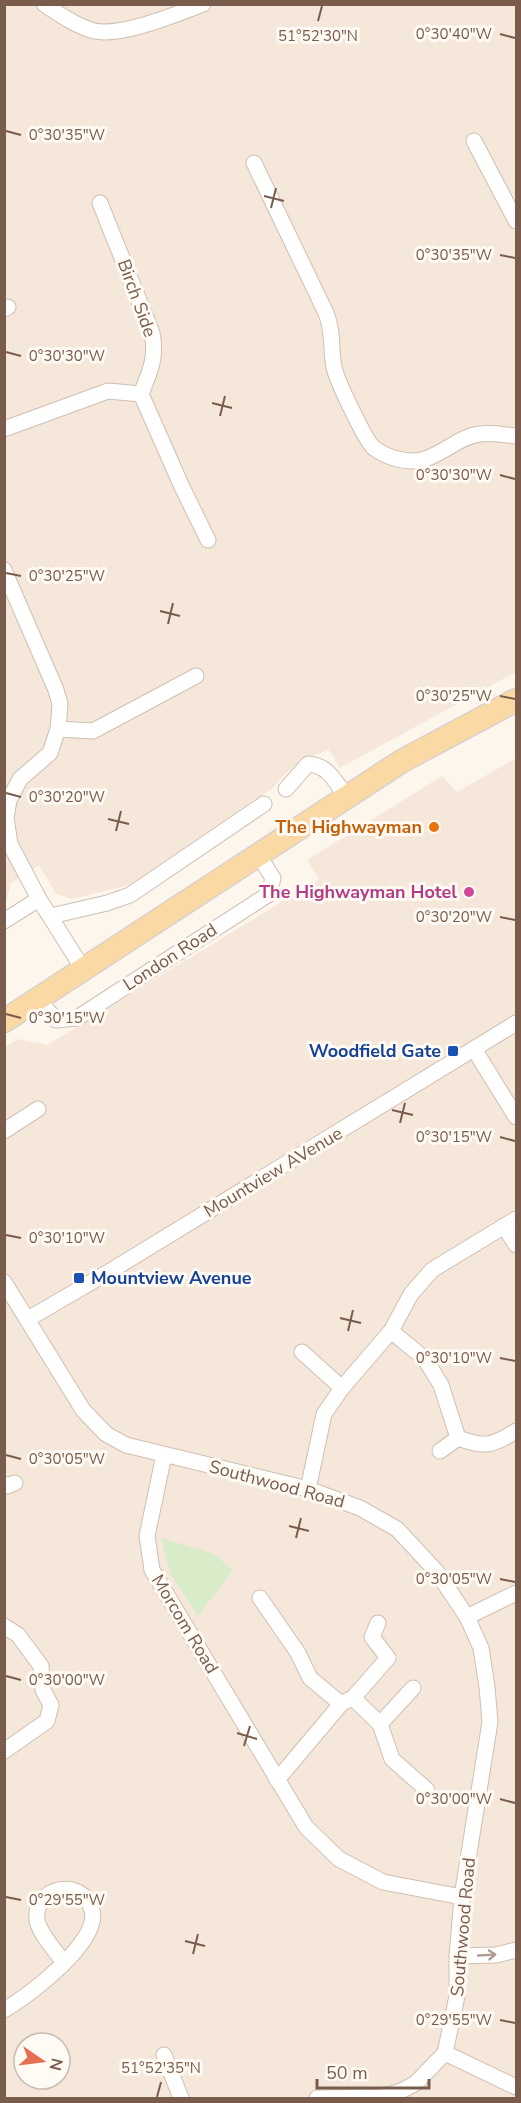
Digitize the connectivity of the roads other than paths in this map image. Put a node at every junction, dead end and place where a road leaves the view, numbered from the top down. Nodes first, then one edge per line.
1 (44, 4) edge
2 (203, 4) edge
3 (474, 141) dead end
4 (254, 163) dead end
5 (100, 203) dead end
6 (516, 221) edge
7 (141, 394) junction
8 (4, 429) edge
9 (516, 436) edge
10 (208, 540) dead end
11 (4, 570) edge
12 (196, 676) dead end
13 (516, 700) edge
14 (58, 729) junction
15 (286, 789) dead end
16 (346, 797) junction
17 (264, 804) dead end
18 (5, 818) edge
19 (259, 856) junction
20 (39, 899) junction
21 (51, 916) junction
22 (4, 921) edge
23 (83, 969) junction
24 (39, 999) junction
25 (4, 1021) edge
26 (516, 1023) edge
27 (474, 1049) junction
28 (38, 1109) dead end
29 (516, 1117) edge
30 (4, 1131) edge
31 (510, 1222) edge
32 (516, 1245) edge
33 (4, 1282) edge
34 (28, 1319) junction
35 (391, 1331) junction
36 (302, 1352) dead end
37 (342, 1388) junction
38 (516, 1431) edge
39 (458, 1438) junction
40 (440, 1451) dead end
41 (164, 1455) junction
42 (308, 1489) junction
43 (516, 1593) edge
44 (260, 1598) dead end
45 (467, 1617) junction
46 (378, 1623) dead end
47 (6, 1629) edge
48 (413, 1688) dead end
49 (347, 1701) junction
50 (380, 1724) junction
51 (4, 1751) edge
52 (277, 1780) junction
53 (427, 1790) dead end
54 (462, 1897) junction
55 (516, 1950) edge
56 (457, 1956) junction
57 (64, 1963) junction
58 (4, 2010) edge
59 (445, 2053) junction
60 (164, 2055) dead end
61 (516, 2087) edge
62 (181, 2098) edge
63 (317, 2098) edge

1 - 2 street
3 - 6 street
4 - 9 street
5 - 7 street, Birch Side
7 - 8 street
7 - 10 street
11 - 14 street
12 - 14 street
13 - 16 main road, London Road
14 - 18 street
15 - 16 street
16 - 19 main road, London Road
17 - 21 street
18 - 20 street
19 - 23 main road, London Road
19 - 24 street, London Road
20 - 21 street
20 - 22 street
21 - 23 street
23 - 24 main road, London Road
24 - 25 main road, London Road
26 - 27 street, Mountview AVenue
27 - 29 street
27 - 34 street, Mountview AVenue
28 - 30 street
31 - 32 street
31 - 35 street
33 - 34 street, Southwood Road
34 - 41 street, Southwood Road
35 - 37 street
35 - 39 street
36 - 37 street
37 - 42 street
38 - 39 street
39 - 40 street
41 - 42 street, Southwood Road
41 - 52 street, Morcom Road
42 - 45 street, Southwood Road
43 - 45 street
44 - 49 street
45 - 54 street, Southwood Road
46 - 49 street
47 - 51 street
48 - 50 street
49 - 50 street
49 - 52 street
50 - 53 street
52 - 54 street, Morcom Road
54 - 56 street, Southwood Road
56 -> 55 street
56 - 59 street, Southwood Road
57 - 57 street
57 - 58 street
59 - 61 street
59 - 63 street
60 - 62 street

